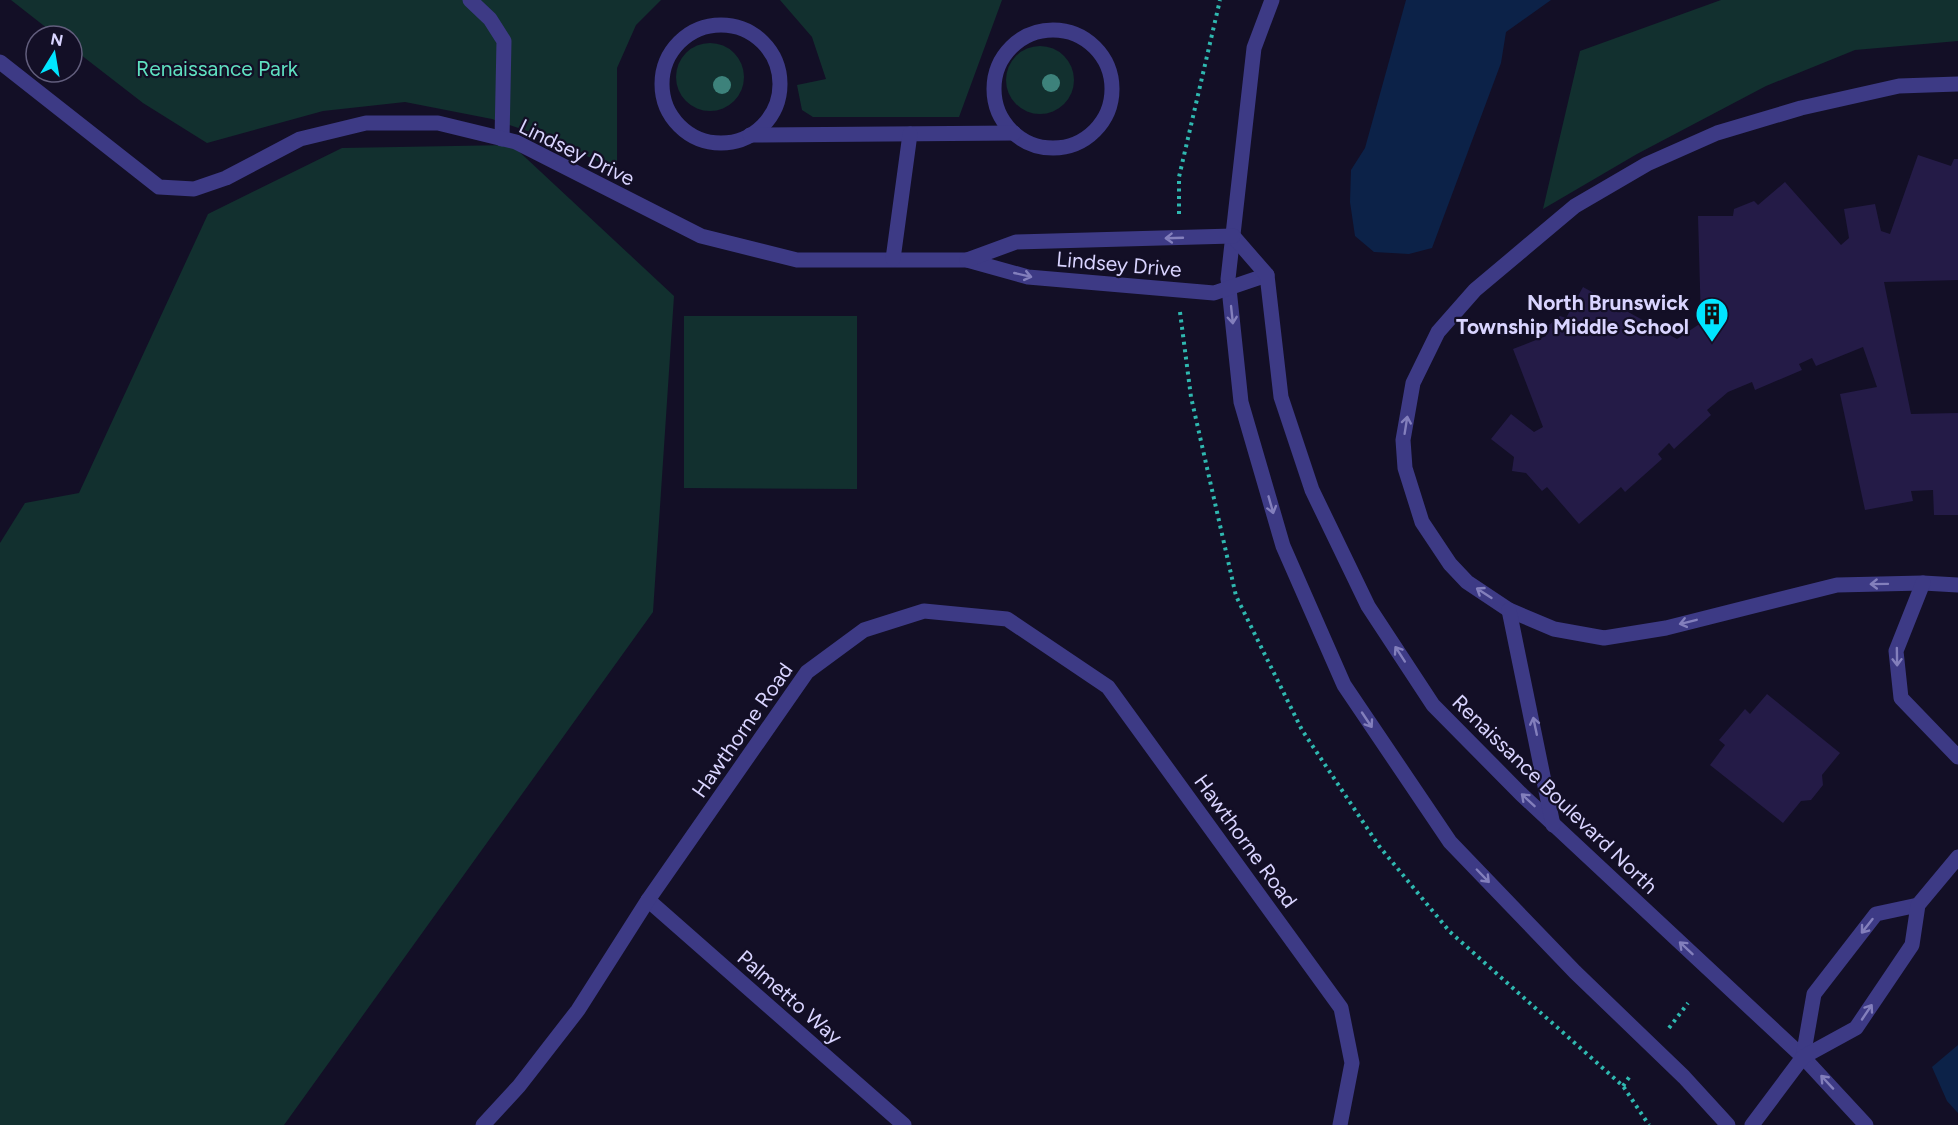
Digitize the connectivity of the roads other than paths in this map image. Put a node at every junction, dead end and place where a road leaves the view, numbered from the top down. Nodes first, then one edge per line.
1 (470, 0) edge
2 (1272, 0) edge
3 (4, 66) edge
4 (0, 83) edge
5 (1958, 84) edge
6 (1014, 133) junction
7 (910, 134) junction
8 (750, 135) junction
9 (502, 139) junction
10 (1233, 236) junction
11 (893, 259) junction
12 (967, 260) junction
13 (1267, 275) junction
14 (1229, 288) junction
15 (1923, 582) junction
16 (1958, 585) edge
17 (1509, 610) junction
18 (1958, 757) edge
19 (1554, 825) junction
20 (1958, 857) edge
21 (648, 900) junction
22 (1918, 905) junction
23 (1803, 1058) junction
24 (483, 1125) edge
25 (904, 1125) edge
26 (1340, 1125) edge
27 (1728, 1125) edge
28 (1752, 1125) edge
29 (1866, 1125) edge

1 - 9 street
2 - 10 street
3 - 4 street
3 - 9 street, Lindsey Drive
17 -> 5 street
6 - 6 street
6 - 7 street
7 - 8 street
7 - 11 street
8 - 8 street
9 - 11 street, Lindsey Drive
10 -> 12 street, Lindsey Drive
10 - 13 street
10 - 14 street
11 - 12 street, Lindsey Drive
12 -> 14 street, Lindsey Drive
13 - 14 street, Lindsey Drive
19 -> 13 street, Renaissance Boulevard North
14 -> 27 street
15 - 16 street
15 -> 17 street
15 -> 18 street
19 -> 17 street
23 -> 19 street, Renaissance Boulevard North
20 - 22 street
21 - 24 street, Hawthorne Road
21 - 25 street, Palmetto Way
21 - 26 street, Hawthorne Road
23 -> 22 street
22 -> 23 street
23 - 28 street
29 -> 23 street, Renaissance Boulevard North

